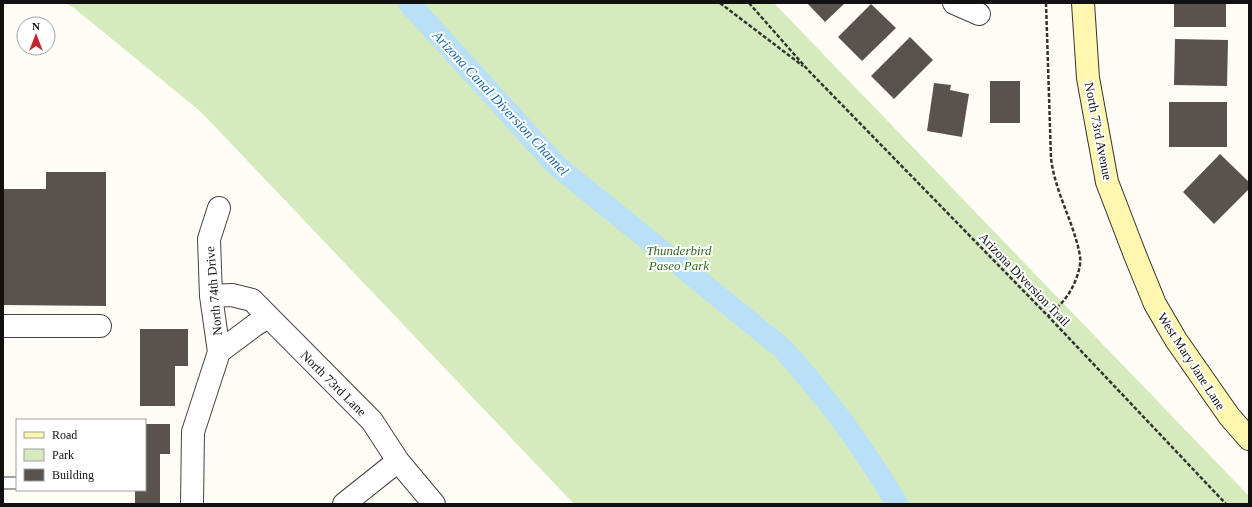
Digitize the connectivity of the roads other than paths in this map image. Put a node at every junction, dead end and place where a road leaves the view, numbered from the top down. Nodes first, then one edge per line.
1 (954, 3) edge
2 (1083, 3) edge
3 (979, 14) dead end
4 (219, 208) dead end
5 (1135, 255) joint
6 (211, 296) junction
7 (268, 317) junction
8 (3, 326) edge
9 (100, 326) dead end
10 (219, 352) junction
11 (1249, 440) edge
12 (398, 461) junction
13 (3, 483) edge
14 (16, 483) edge
15 (192, 504) edge
16 (344, 504) edge
17 (434, 504) edge

1 - 3 street
2 - 5 street, North 73rd Avenue
4 - 6 street, North 74th Drive
5 - 11 street, West Mary Jane Lane
6 - 7 street, North 73rd Lane
6 - 10 street, North 74th Drive
7 - 10 street, North 74th Drive
7 - 12 street, North 73rd Lane
8 - 9 street
10 - 15 street, North 74th Drive
12 - 16 street
12 - 17 street, North 73rd Lane
13 - 14 lane

